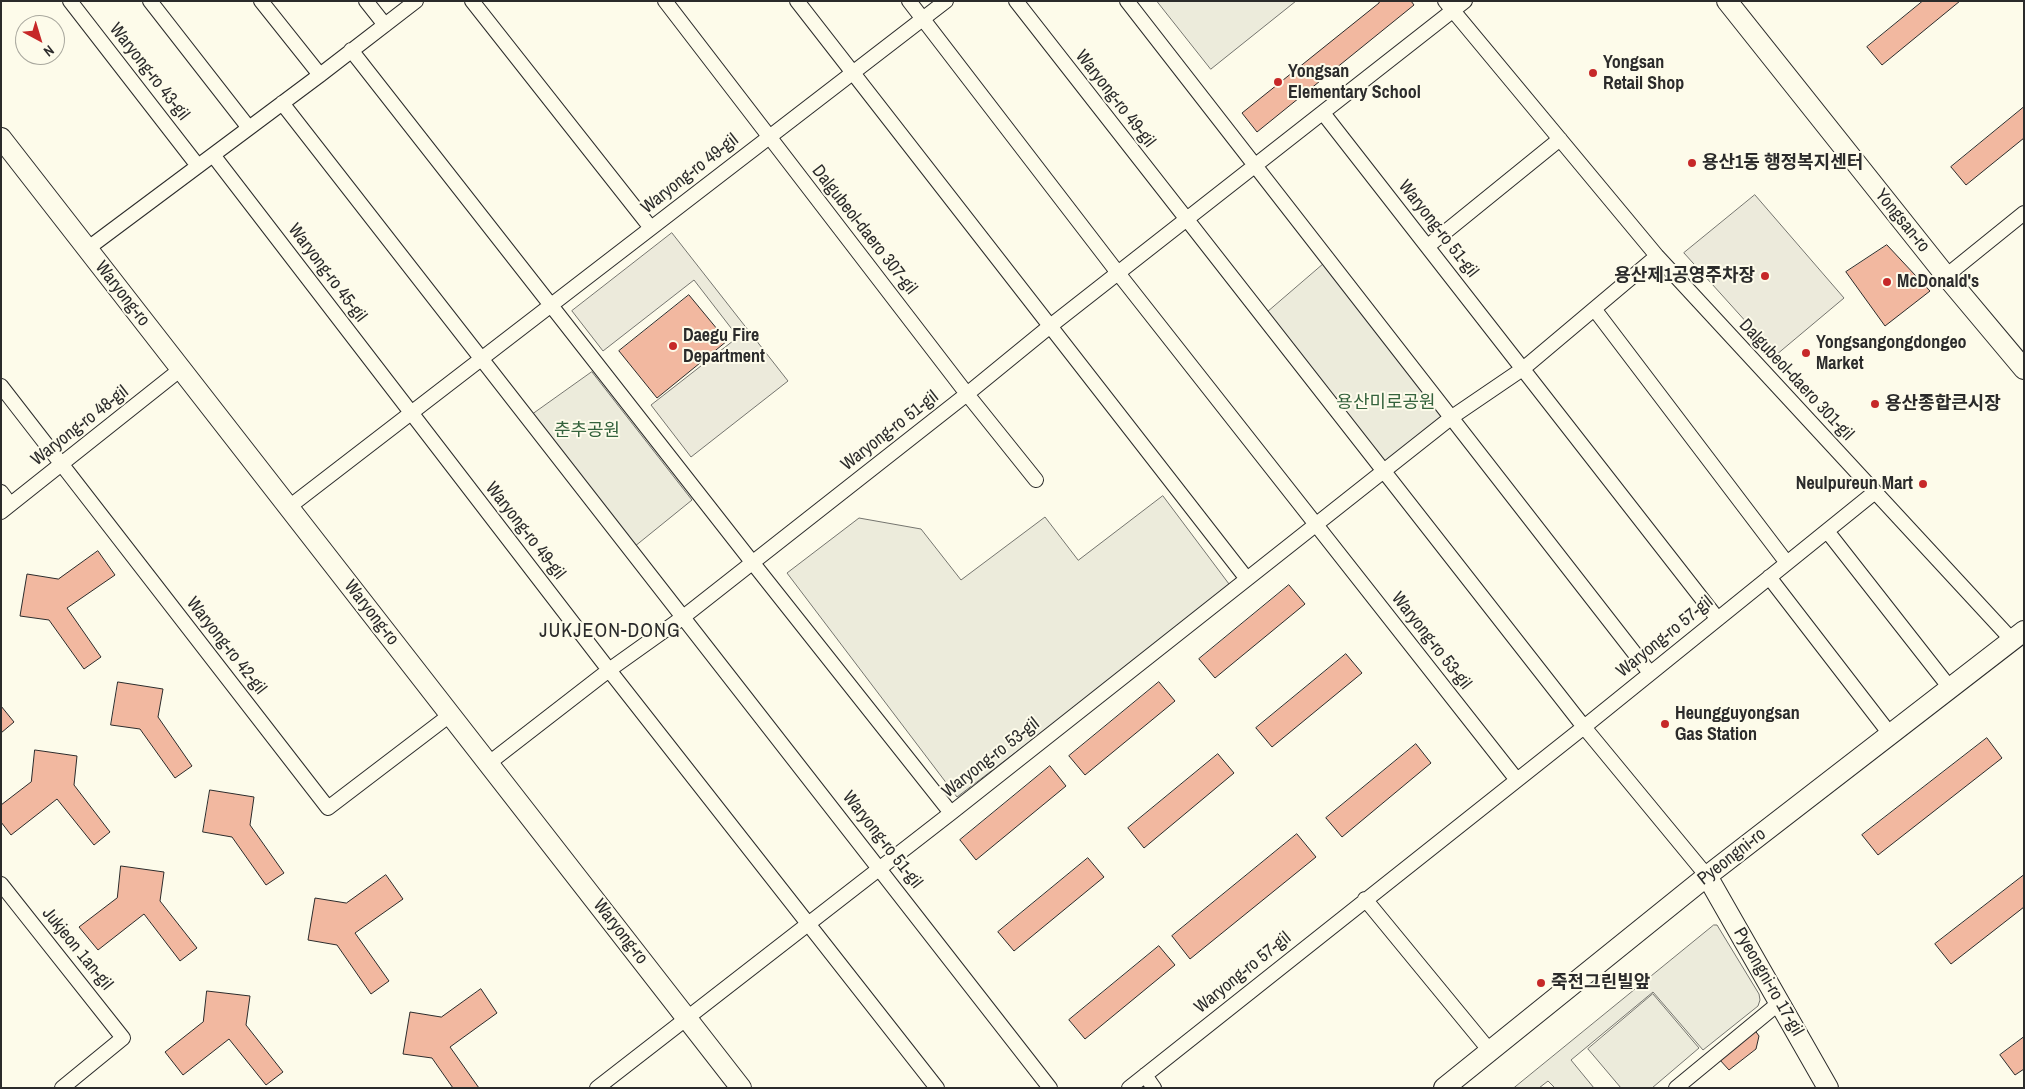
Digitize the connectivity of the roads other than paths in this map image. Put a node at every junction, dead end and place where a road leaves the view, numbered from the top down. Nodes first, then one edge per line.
1 (70, 1) edge
2 (150, 1) edge
3 (261, 1) edge
4 (366, 1) edge
5 (416, 1) edge
6 (472, 1) edge
7 (666, 1) edge
8 (797, 1) edge
9 (909, 1) edge
10 (946, 1) edge
11 (1016, 1) edge
12 (1127, 1) edge
13 (1465, 1) edge
14 (1727, 1) edge
15 (1449, 6) edge
16 (924, 20) junction
17 (385, 25) junction
18 (351, 50) junction
19 (852, 72) junction
20 (320, 75) junction
21 (282, 103) junction
22 (1323, 113) junction
23 (249, 128) junction
24 (769, 137) junction
25 (1, 138) edge
26 (1560, 139) junction
27 (213, 155) junction
28 (198, 166) junction
29 (1254, 166) junction
30 (2024, 213) edge
31 (1186, 220) junction
32 (651, 228) junction
33 (1428, 246) junction
34 (87, 249) junction
35 (1657, 256) junction
36 (1118, 272) junction
37 (1946, 276) junction
38 (551, 306) junction
39 (1595, 310) junction
40 (1049, 327) junction
41 (480, 361) junction
42 (1524, 368) junction
43 (181, 369) junction
44 (2024, 369) edge
45 (1, 386) edge
46 (967, 394) junction
47 (411, 414) junction
48 (1452, 417) junction
49 (62, 464) junction
50 (1384, 471) junction
51 (1036, 480) dead end
52 (1, 492) edge
53 (1875, 492) junction
54 (289, 507) junction
55 (6, 508) edge
56 (1316, 524) junction
57 (1827, 531) junction
58 (752, 562) junction
59 (1787, 563) junction
60 (1769, 577) junction
61 (1247, 578) junction
62 (682, 618) junction
63 (1717, 618) junction
64 (2018, 635) edge
65 (609, 670) junction
66 (1650, 673) junction
67 (1950, 688) junction
68 (450, 715) junction
69 (1584, 727) junction
70 (1890, 734) junction
71 (489, 763) junction
72 (1517, 780) junction
73 (951, 813) junction
74 (879, 867) junction
75 (1707, 876) junction
76 (1, 884) edge
77 (1365, 900) junction
78 (809, 923) junction
79 (1779, 1003) junction
80 (687, 1018) junction
81 (1490, 1051) junction
82 (1145, 1075) junction
83 (62, 1088) edge
84 (597, 1088) edge
85 (741, 1088) edge
86 (938, 1088) edge
87 (1050, 1088) edge
88 (1129, 1088) edge
89 (1154, 1088) edge
90 (1444, 1088) edge
91 (1676, 1088) edge
92 (1828, 1088) edge

1 - 28 street, Waryong-ro 43-gil
2 - 23 street
3 - 20 street
4 - 17 street
5 - 17 street
6 - 32 street
7 - 24 street, Dalgubeol-daero 307-gil
8 - 19 street
9 - 16 street
10 - 16 street, Waryong-ro 49-gil
11 - 31 street, Waryong-ro 49-gil
12 - 29 street
13 - 15 street, Waryong-ro 51-gil
14 - 37 main road, Yongsan-ro
15 - 22 street, Waryong-ro 51-gil
15 - 26 street, Dalgubeol-daero 301-gil
16 - 19 street, Waryong-ro 49-gil
16 - 36 street
17 - 18 street
18 - 20 street
18 - 38 street
19 - 24 street, Waryong-ro 49-gil
19 - 40 street
20 - 21 street
21 - 23 street
21 - 41 street
22 - 29 street, Waryong-ro 51-gil
22 - 33 street, Waryong-ro 51-gil
23 - 27 street
24 - 32 street, Waryong-ro 49-gil
24 - 46 street, Dalgubeol-daero 307-gil
25 - 34 main road, Waryong-ro
26 - 33 street
26 - 35 street, Dalgubeol-daero 301-gil
27 - 28 street
27 - 47 street, Waryong-ro 45-gil
28 - 34 street
29 - 31 street, Waryong-ro 51-gil
29 - 48 street
30 - 37 street
31 - 36 street, Waryong-ro 51-gil
31 - 50 street
32 - 38 street, Waryong-ro 49-gil
33 - 42 street, Waryong-ro 51-gil
34 - 43 main road, Waryong-ro
35 - 39 street, Waryong-ro 53-gil
35 - 53 street, Dalgubeol-daero 301-gil
36 - 40 street, Waryong-ro 51-gil
36 - 56 street
37 - 44 main road, Yongsan-ro
38 - 41 street, Waryong-ro 49-gil
38 - 58 street
39 - 42 street, Waryong-ro 53-gil
39 - 59 street
40 - 46 street, Waryong-ro 51-gil
40 - 61 street
41 - 47 street, Waryong-ro 49-gil
41 - 62 street
42 - 48 street, Waryong-ro 53-gil
42 - 63 street
43 - 49 street, Waryong-ro 48-gil
43 - 54 main road, Waryong-ro
45 - 49 street, Waryong-ro 42-gil
46 - 51 street, Dalgubeol-daero 307-gil
46 - 58 street, Waryong-ro 51-gil
47 - 54 street, Waryong-ro 49-gil
47 - 65 street, Waryong-ro 49-gil
48 - 50 street, Waryong-ro 53-gil
48 - 66 street
49 - 55 street, Waryong-ro 48-gil
49 - 68 street, Waryong-ro 42-gil
50 - 56 street, Waryong-ro 53-gil
50 - 69 street
52 - 55 street
53 - 57 street, Waryong-ro 57-gil
53 - 64 street, Dalgubeol-daero 301-gil
54 - 68 main road, Waryong-ro
56 - 61 street, Waryong-ro 53-gil
56 - 72 street, Waryong-ro 53-gil
57 - 59 street, Waryong-ro 57-gil
57 - 67 street
58 - 62 street, Waryong-ro 51-gil
58 - 73 street
59 - 60 street, Waryong-ro 57-gil
60 - 63 street, Waryong-ro 57-gil
60 - 70 street
61 - 73 street, Waryong-ro 53-gil
62 - 65 street, Waryong-ro 51-gil
62 - 74 street, Waryong-ro 51-gil
63 - 66 street, Waryong-ro 57-gil
64 - 67 main road, Pyeongni-ro
65 - 71 street, Waryong-ro 51-gil
65 - 78 street
66 - 69 street, Waryong-ro 57-gil
67 - 70 main road, Pyeongni-ro
68 - 71 main road, Waryong-ro
69 - 72 street, Waryong-ro 57-gil
69 - 75 street
70 - 75 main road, Pyeongni-ro
71 - 80 main road, Waryong-ro
72 - 77 street, Waryong-ro 57-gil
73 - 74 street, Waryong-ro 53-gil
74 - 78 street, Waryong-ro 53-gil
74 - 87 street, Waryong-ro 51-gil
75 - 79 main road, Pyeongni-ro 17-gil
75 - 81 main road, Pyeongni-ro
76 - 83 street, Jukjeon 1an-gil
77 - 81 street
77 - 82 street, Waryong-ro 57-gil
78 - 80 street, Waryong-ro 53-gil
78 - 86 street
79 - 91 street
79 - 92 main road, Pyeongni-ro 17-gil
80 - 84 street, Waryong-ro 53-gil
80 - 85 main road, Waryong-ro
81 - 90 main road, Pyeongni-ro
82 - 88 street, Waryong-ro 57-gil
82 - 89 street

